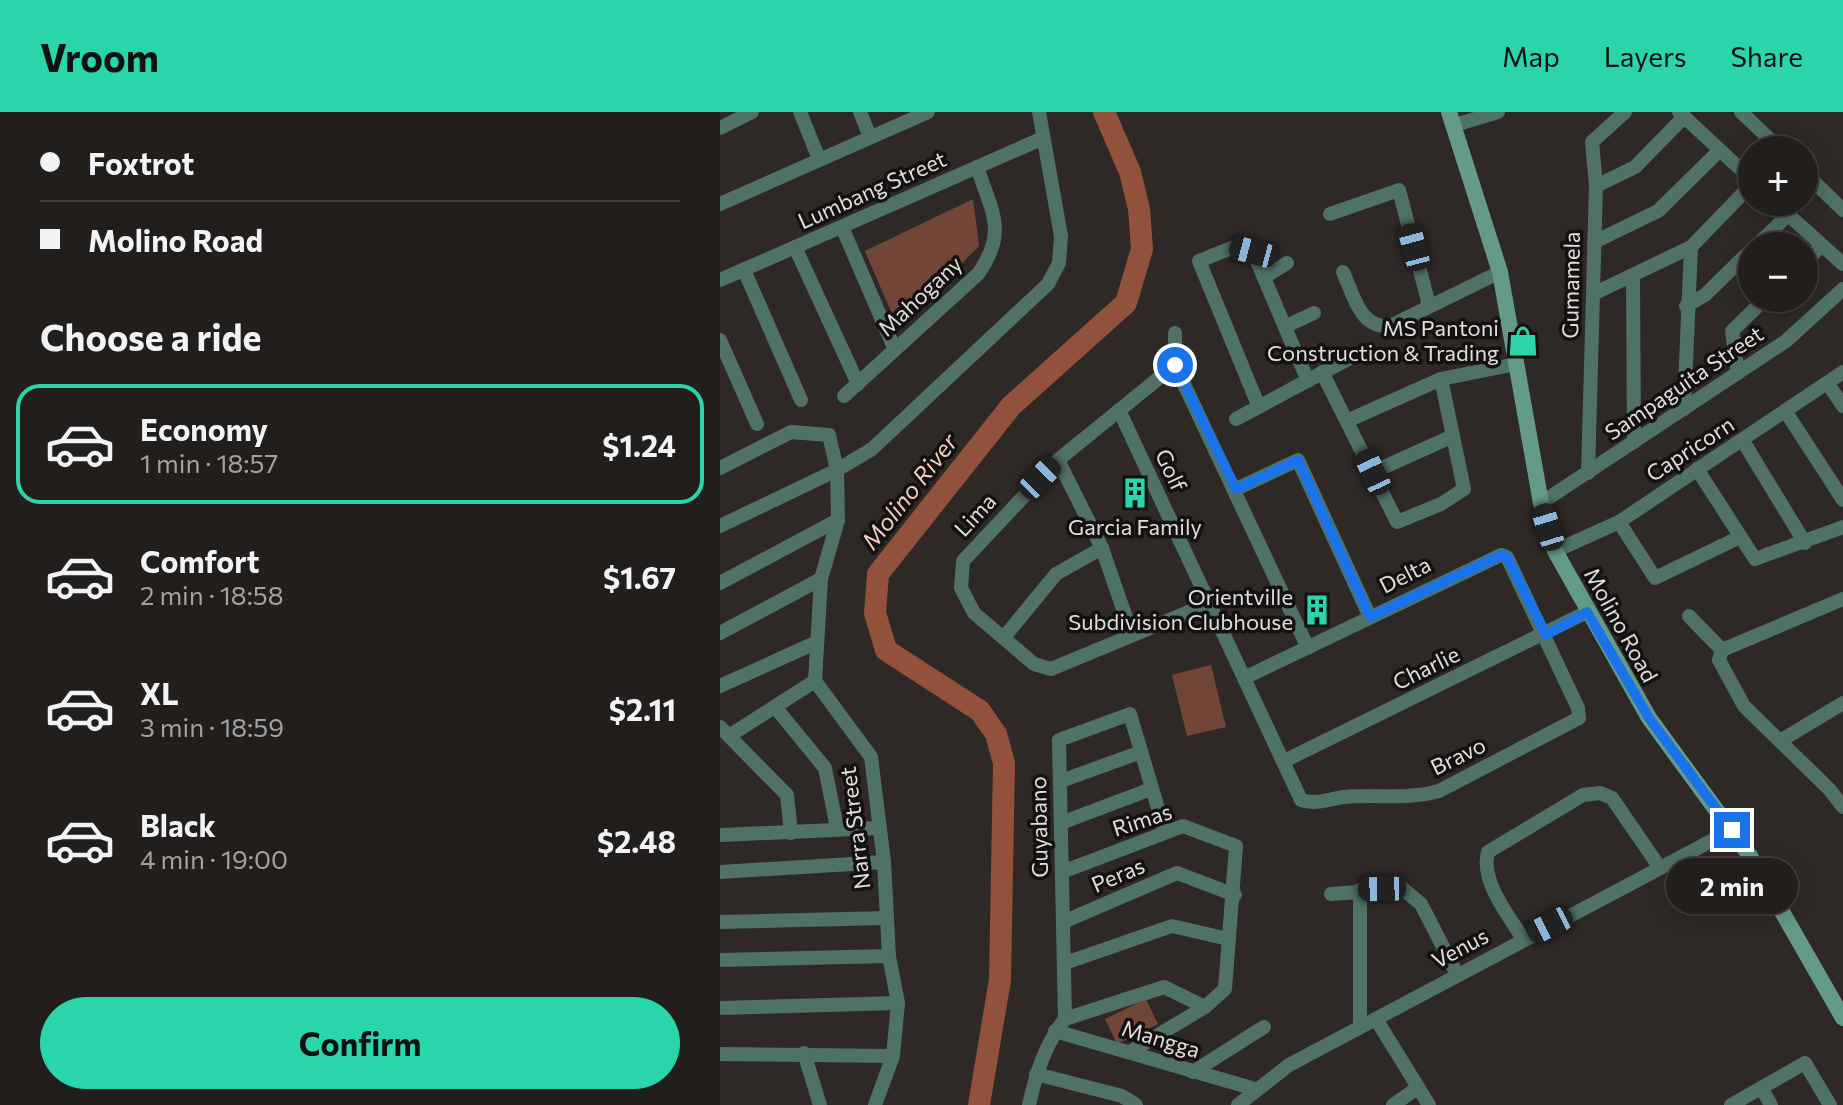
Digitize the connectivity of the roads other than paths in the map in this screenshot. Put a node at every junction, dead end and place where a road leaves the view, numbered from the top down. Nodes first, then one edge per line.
1 (752, 112) edge
2 (800, 112) edge
3 (860, 112) edge
4 (1039, 112) edge
5 (1498, 112) edge
6 (1625, 112) edge
7 (924, 113) edge
8 (1682, 115) edge
9 (1751, 115) edge
10 (1452, 118) edge
11 (720, 128) edge
12 (1769, 136) edge
13 (870, 137) junction
14 (1041, 139) junction
15 (1719, 151) junction
16 (819, 159) junction
17 (977, 167) junction
18 (1738, 169) edge
19 (1596, 186) junction
20 (1818, 186) edge
21 (1738, 197) edge
22 (720, 204) edge
23 (1843, 210) edge
24 (1330, 214) dead end
25 (1787, 216) edge
26 (1789, 216) edge
27 (842, 227) junction
28 (1770, 232) edge
29 (1594, 242) junction
30 (1821, 246) junction
31 (795, 247) junction
32 (1691, 247) junction
33 (1818, 249) edge
34 (1287, 263) dead end
35 (1738, 263) edge
36 (1843, 264) edge
37 (744, 270) junction
38 (1343, 272) dead end
39 (1500, 272) junction
40 (1266, 276) junction
41 (1633, 276) junction
42 (720, 280) edge
43 (1843, 289) edge
44 (1593, 294) junction
45 (1429, 305) junction
46 (1686, 306) junction
47 (1752, 312) edge
48 (1314, 313) dead end
49 (1286, 326) junction
50 (1175, 333) dead end
51 (720, 340) edge
52 (895, 350) junction
53 (1348, 359) dead end
54 (1516, 364) junction
55 (1175, 365) junction
56 (1322, 372) junction
57 (1843, 372) edge
58 (1738, 373) junction
59 (1441, 379) junction
60 (1308, 381) junction
61 (858, 384) junction
62 (1828, 384) junction
63 (844, 396) dead end
64 (801, 400) dead end
65 (1843, 406) edge
66 (1259, 407) junction
67 (1684, 409) junction
68 (1119, 410) junction
69 (1786, 412) junction
70 (1236, 419) dead end
71 (1349, 420) junction
72 (757, 424) dead end
73 (1453, 436) junction
74 (1743, 441) junction
75 (1634, 442) junction
76 (1058, 460) junction
77 (720, 468) edge
78 (1697, 469) junction
79 (837, 470) junction
80 (1373, 472) junction
81 (1588, 473) junction
82 (1236, 489) junction
83 (1843, 500) edge
84 (1541, 503) junction
85 (838, 520) junction
86 (1619, 522) junction
87 (720, 526) edge
88 (1843, 527) edge
89 (1740, 537) junction
90 (1805, 543) junction
91 (1102, 548) junction
92 (1555, 551) junction
93 (821, 579) junction
94 (720, 583) edge
95 (1843, 599) edge
96 (1208, 604) junction
97 (1587, 612) junction
98 (1689, 616) dead end
99 (1370, 617) junction
100 (720, 633) edge
101 (1132, 635) junction
102 (1546, 635) junction
103 (1005, 636) junction
104 (815, 643) junction
105 (1308, 648) junction
106 (1722, 650) junction
107 (1244, 678) junction
108 (815, 681) junction
109 (720, 686) edge
110 (1843, 703) edge
111 (775, 707) junction
112 (724, 731) edge
113 (1780, 741) junction
114 (1141, 752) junction
115 (1284, 761) junction
116 (1061, 781) junction
117 (1837, 786) edge
118 (1151, 789) junction
119 (1301, 800) joint
120 (1843, 807) edge
121 (1061, 823) junction
122 (837, 828) junction
123 (878, 828) junction
124 (1732, 830) junction
125 (1165, 832) junction
126 (791, 833) junction
127 (720, 835) edge
128 (884, 862) junction
129 (1660, 868) junction
130 (720, 872) edge
131 (1062, 872) junction
132 (1360, 890) junction
133 (1331, 894) dead end
134 (1235, 895) junction
135 (886, 918) junction
136 (720, 922) edge
137 (1063, 922) junction
138 (1228, 939) junction
139 (1523, 939) junction
140 (889, 956) junction
141 (720, 960) edge
142 (1065, 963) junction
143 (1457, 974) junction
144 (898, 1003) junction
145 (1205, 1007) junction
146 (720, 1008) edge
147 (1843, 1018) edge
148 (1065, 1019) junction
149 (1376, 1019) junction
150 (1264, 1027) dead end
151 (1360, 1027) junction
152 (1055, 1031) junction
153 (1130, 1052) junction
154 (804, 1053) junction
155 (720, 1054) edge
156 (893, 1056) junction
157 (1193, 1072) junction
158 (1036, 1074) junction
159 (1255, 1089) junction
160 (1416, 1089) junction
161 (1762, 1089) junction
162 (820, 1105) edge
163 (875, 1105) edge
164 (1029, 1105) edge
165 (1136, 1105) edge
166 (1238, 1105) edge
167 (1393, 1105) edge
168 (1429, 1105) edge
169 (1731, 1105) edge
170 (1771, 1105) edge
171 (1830, 1105) edge

1 - 11 street
2 - 16 street
3 - 13 street
4 - 14 street
5 - 10 street
6 - 19 street, Gumamela
7 - 13 street
8 - 15 street
8 - 19 street
9 - 12 street
10 - 39 main road, Molino Road
13 - 16 street
14 - 17 street, Lumbang Street
14 - 79 street
15 - 18 street
15 - 29 street
16 - 22 street
17 - 27 street, Lumbang Street
17 - 52 street, Mahogany
19 - 29 street, Gumamela
20 - 23 street
21 - 32 street
24 - 45 street
25 - 28 street
26 - 30 street
27 - 31 street, Lumbang Street
27 - 52 street
29 - 44 street, Gumamela
30 - 33 street
30 - 36 street
31 - 37 street, Lumbang Street
31 - 61 street
32 - 41 street
32 - 46 street
34 - 40 street
35 - 46 street
37 - 42 street, Lumbang Street
37 - 64 street
38 - 45 street
39 - 45 street
39 - 54 main road, Molino Road
40 - 49 street
40 - 66 street
41 - 44 street
41 - 75 street
43 - 58 street, Sampaguita Street
44 - 81 street, Gumamela
46 - 67 street
47 - 58 street
48 - 49 street
49 - 60 street
50 - 55 street
51 - 72 street
52 - 61 street, Mahogany
53 - 56 street
54 - 59 street
54 - 84 main road, Molino Road
55 - 68 street, Lima
55 - 82 street
56 - 60 street
56 - 71 street
57 - 62 street, Capricorn
58 - 67 street, Sampaguita Street
59 - 71 street
59 - 73 street
60 - 66 street
61 - 63 street, Mahogany
62 - 65 street
62 - 69 street, Capricorn
66 - 70 street
67 - 75 street, Sampaguita Street
68 - 76 street, Lima
68 - 96 street, Golf
69 - 74 street, Capricorn
69 - 83 street
71 - 80 street
73 - 80 street
73 - 80 street
74 - 78 street, Capricorn
74 - 90 street
75 - 81 street, Sampaguita Street
76 - 91 street
76 - 103 street, Lima
77 - 79 street
78 - 86 street, Capricorn
78 - 89 street
79 - 85 street
79 - 87 street
81 - 84 street, Sampaguita Street
82 - 99 street
82 - 105 street
84 - 92 main road, Molino Road
85 - 93 street
85 - 94 street
86 - 89 street
86 - 92 street, Capricorn
88 - 90 street
89 - 90 street
91 - 101 street
91 - 103 street
92 - 97 main road, Molino Road
93 - 100 street
93 - 104 street
95 - 106 street
96 - 101 street
96 - 107 street, Golf
97 - 102 street, Charlie
97 - 124 main road, Molino Road
98 - 106 street
99 - 102 street, Delta
99 - 105 street, Delta
101 - 103 street, Lima
102 - 115 street, Charlie
102 - 119 street, Bravo
104 - 108 street
104 - 109 street
105 - 107 street, Delta
106 - 113 street
107 - 115 street, Golf
108 - 111 street
108 - 123 street, Narra Street
110 - 113 street
111 - 112 street
111 - 122 street
112 - 126 street
113 - 117 street
114 - 116 street
114 - 116 street, Guyabano
114 - 118 street, Guyabano
115 - 119 street, Golf
116 - 121 street, Guyabano
117 - 120 street
118 - 121 street
118 - 125 street, Guyabano
121 - 131 street, Guyabano
122 - 123 street
122 - 126 street
123 - 128 street, Narra Street
124 - 129 street, Venus
124 - 147 main road, Molino Road
125 - 131 street, Rimas
125 - 134 street, Rimas
126 - 127 street
128 - 130 street
128 - 135 street, Narra Street
129 - 139 street, Venus
129 - 139 street
131 - 137 street, Guyabano
132 - 133 street
132 - 143 street
132 - 151 street
134 - 137 street, Peras
134 - 138 street
135 - 136 street
135 - 140 street, Narra Street
137 - 142 street, Guyabano
138 - 142 street
138 - 145 street
139 - 143 street, Venus
140 - 141 street
140 - 144 street, Narra Street
142 - 148 street, Guyabano
143 - 149 street, Venus
144 - 146 street
144 - 156 street, Narra Street
145 - 148 street
145 - 153 street
148 - 152 street
149 - 151 street, Venus
149 - 160 street
150 - 157 street
151 - 159 street, Venus
152 - 153 street, Mangga
152 - 158 street
153 - 157 street, Mangga
154 - 155 street
154 - 156 street
154 - 162 street
156 - 163 street, Narra Street
157 - 159 street, Mangga
158 - 164 street
158 - 165 street
159 - 166 street, Venus
160 - 167 street
160 - 168 street
161 - 169 street
161 - 170 street
161 - 171 street

